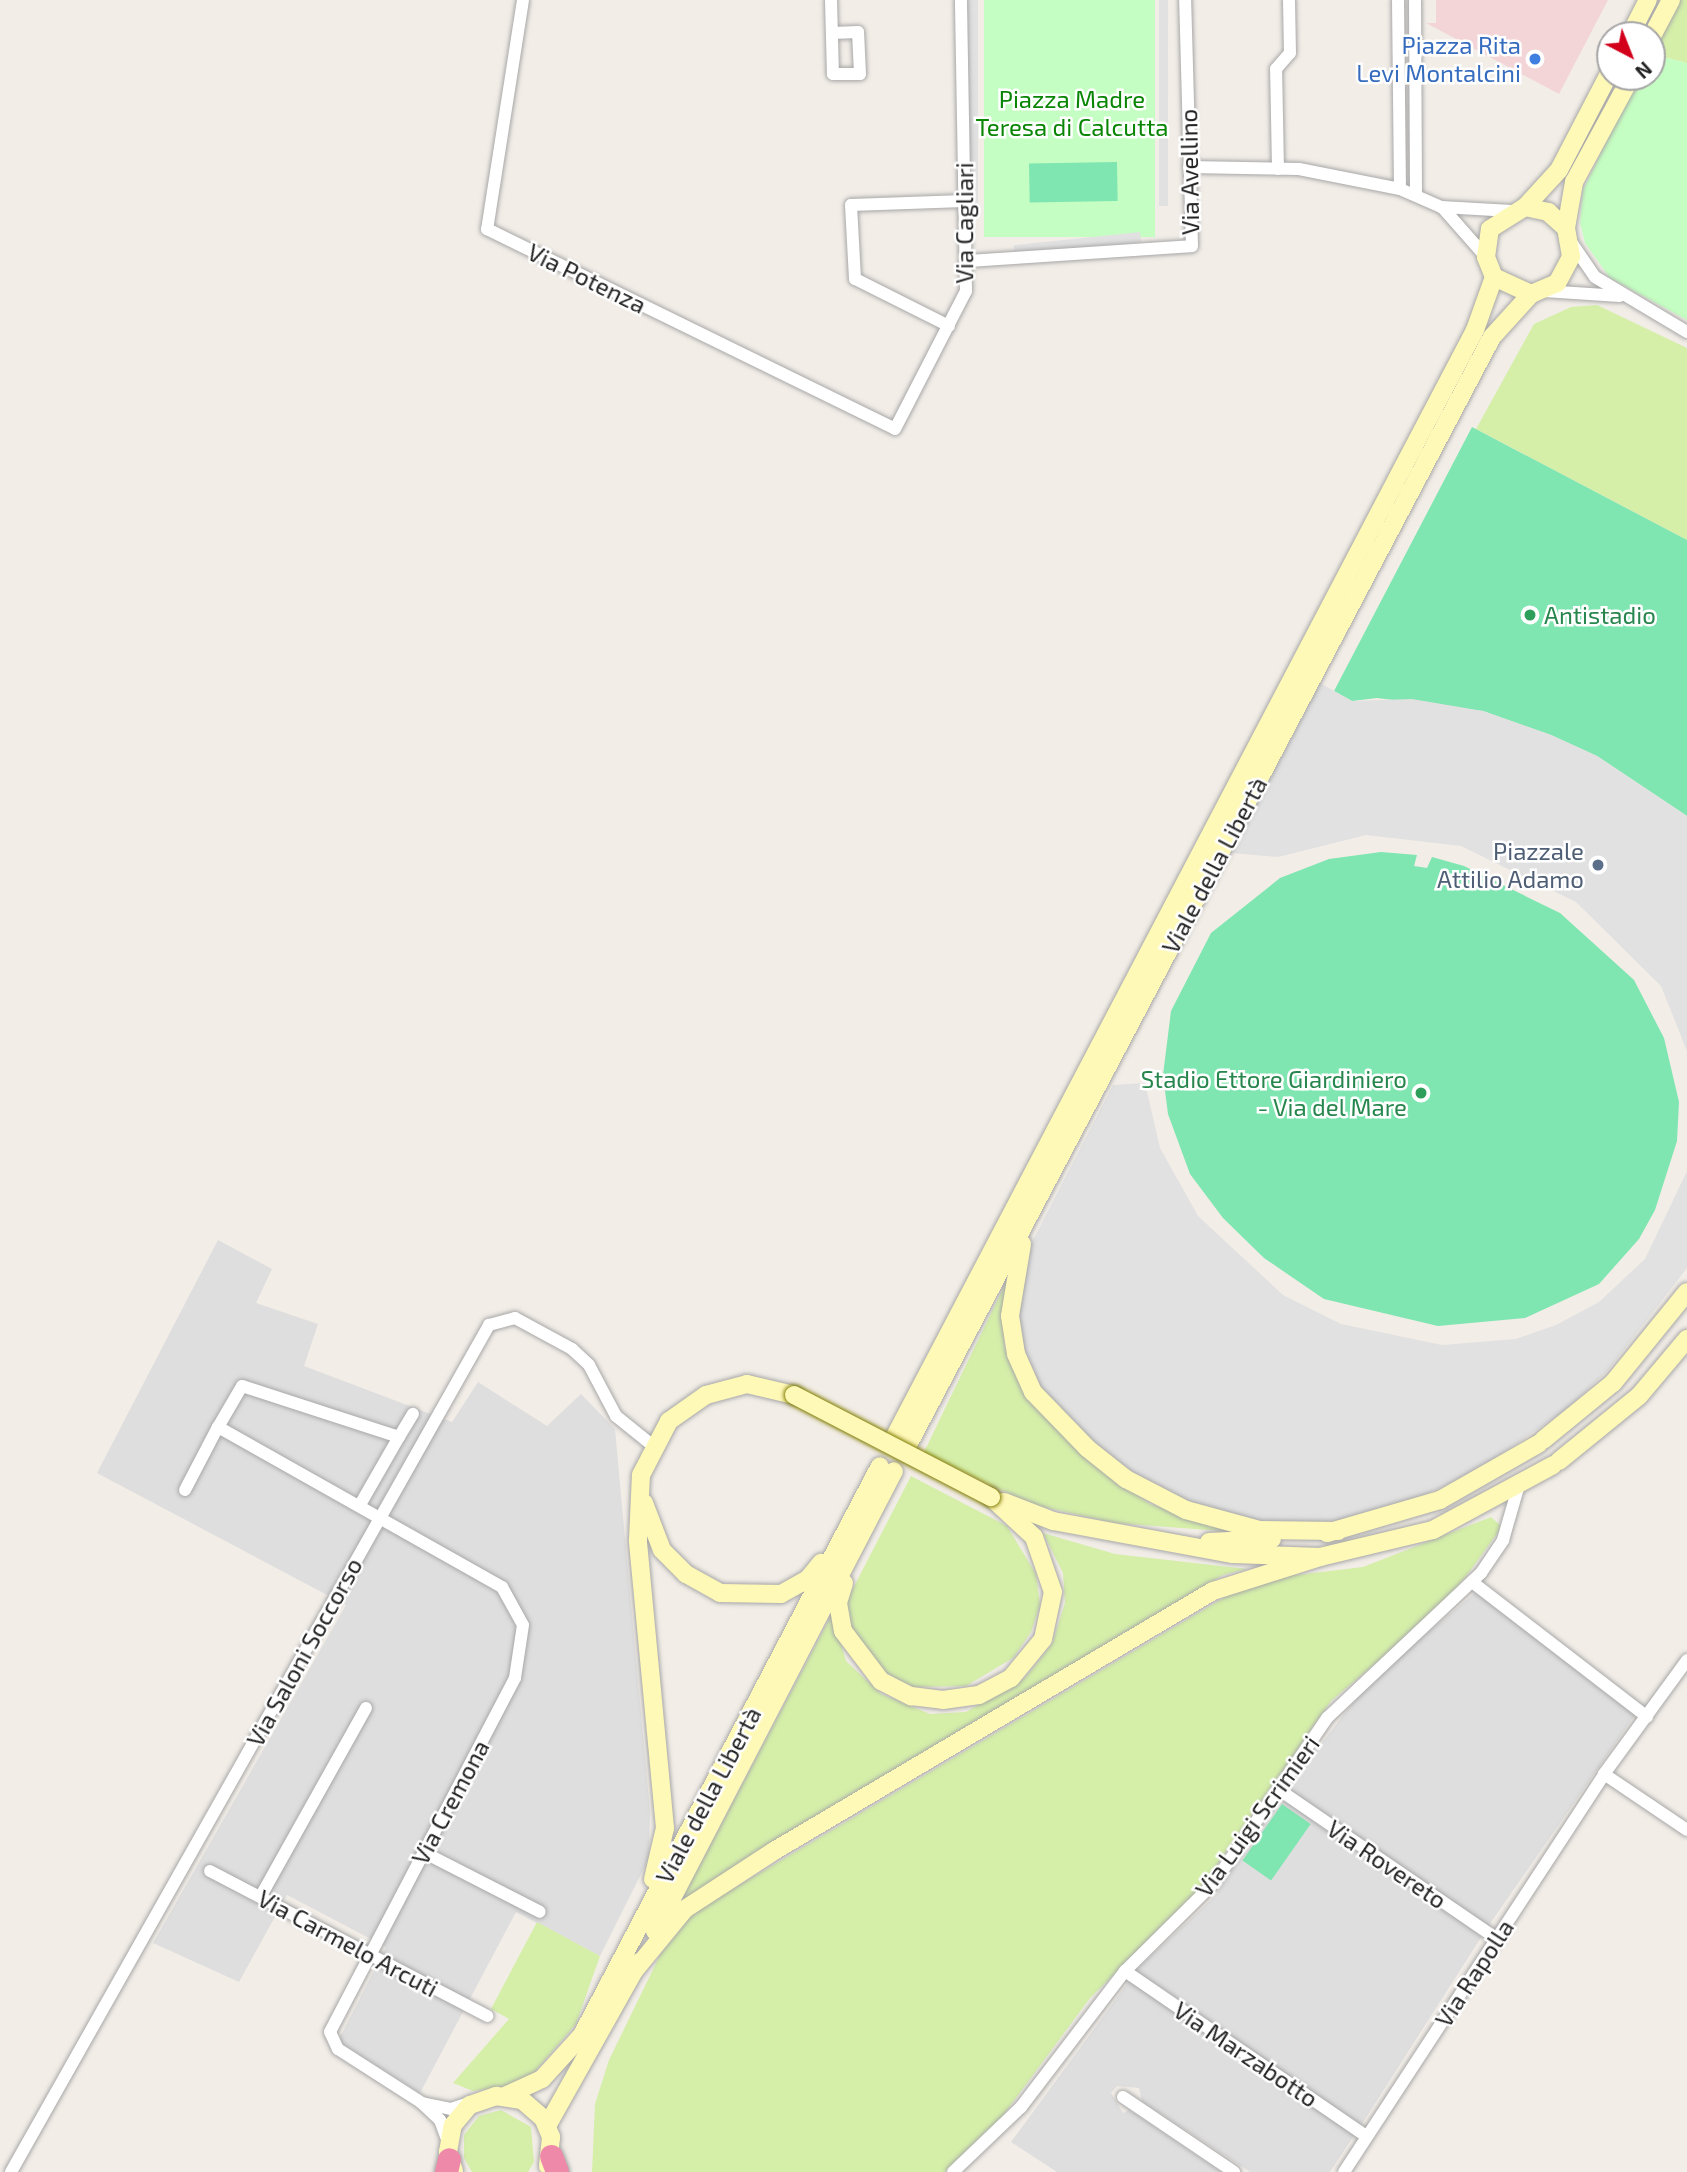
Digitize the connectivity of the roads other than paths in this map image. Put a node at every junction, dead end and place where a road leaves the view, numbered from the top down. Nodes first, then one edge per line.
1 (523, 0) edge
2 (831, 0) edge
3 (961, 0) edge
4 (1185, 0) edge
5 (1289, 0) edge
6 (1398, 0) edge
7 (1415, 0) edge
8 (1648, 0) edge
9 (1671, 0) edge
10 (1637, 21) edge
11 (1660, 21) edge
12 (832, 33) dead end
13 (1600, 91) edge
14 (1623, 91) edge
15 (1189, 167) junction
16 (1278, 169) junction
17 (1400, 189) junction
18 (1416, 195) junction
19 (964, 201) junction
20 (1441, 207) junction
21 (1518, 209) junction
22 (1568, 235) junction
23 (1486, 257) junction
24 (967, 261) junction
25 (1494, 276) junction
26 (1538, 292) junction
27 (1621, 296) junction
28 (949, 326) junction
29 (1687, 332) edge
30 (895, 429) joint
31 (1033, 1210) junction
32 (1687, 1293) edge
33 (1687, 1339) edge
34 (413, 1414) dead end
35 (218, 1427) junction
36 (399, 1437) junction
37 (1540, 1442) junction
38 (652, 1445) junction
39 (1556, 1463) junction
40 (887, 1468) junction
41 (641, 1475) junction
42 (1518, 1488) junction
43 (185, 1490) dead end
44 (991, 1497) junction
45 (361, 1503) junction
46 (382, 1514) junction
47 (1393, 1518) junction
48 (1338, 1531) junction
49 (1167, 1540) junction
50 (1401, 1542) junction
51 (1320, 1557) junction
52 (1472, 1582) junction
53 (1687, 1660) edge
54 (366, 1708) dead end
55 (1647, 1717) junction
56 (1604, 1774) junction
57 (1278, 1789) junction
58 (1687, 1830) edge
59 (424, 1852) junction
60 (210, 1871) dead end
61 (262, 1894) junction
62 (540, 1912) dead end
63 (1496, 1938) junction
64 (371, 1951) junction
65 (634, 1970) junction
66 (1125, 1971) junction
67 (598, 2004) junction
68 (487, 2015) dead end
69 (505, 2096) junction
70 (1123, 2097) dead end
71 (477, 2101) junction
72 (422, 2103) junction
73 (547, 2126) junction
74 (1367, 2137) junction
75 (449, 2161) edge
76 (551, 2166) edge
77 (10, 2172) edge
78 (953, 2172) edge
79 (1234, 2172) edge
80 (1344, 2172) edge

1 - 30 street, Via Potenza
2 - 12 street
3 - 19 street, Via Cagliari
4 - 15 street, Via Avellino
5 - 16 street
6 - 17 street
7 - 18 street
8 - 10 main road
9 - 11 main road
13 - 21 main road
14 - 22 main road, Viale della Libertà
15 - 16 street
15 - 24 street, Via Avellino
16 - 17 street
17 - 18 street
18 - 20 street
19 - 24 street, Via Cagliari
19 - 28 street
20 - 21 street
20 - 23 street
21 - 22 main road
21 - 23 main road
22 - 26 main road, Viale della Libertà
22 - 27 street
23 - 25 main road
24 - 28 street, Via Cagliari
25 - 26 main road
25 - 31 main road, Viale della Libertà
26 - 27 street
26 - 31 main road, Viale della Libertà
27 - 29 street
28 - 30 street, Via Cagliari
31 - 48 main road
32 - 37 main road
33 - 39 main road
34 - 36 street
35 - 36 street
35 - 43 street
35 - 45 street, Via Cremona
36 - 45 street
37 - 39 main road
37 - 47 main road
38 - 41 main road
38 - 44 main road, bridge
38 - 46 street, Via Saloni Soccorso
39 - 42 main road
40 - 41 main road
40 - 44 main road
40 - 65 main road, Viale della Libertà
40 - 67 main road, Viale della Libertà
41 - 67 main road
42 - 50 main road
42 - 52 street, Via Luigi Scrimieri
44 - 49 main road
45 - 46 street, Via Cremona
46 - 59 street, Via Cremona
46 - 77 street, Via Saloni Soccorso
47 - 48 main road
47 - 50 main road
48 - 49 main road
49 - 51 main road
50 - 51 main road
51 - 65 main road
52 - 55 street
52 - 57 street, Via Luigi Scrimieri
53 - 55 street, Via Rapolla
54 - 61 street
55 - 56 street, Via Rapolla
56 - 58 street
56 - 63 street, Via Rapolla
57 - 63 street, Via Rovereto
57 - 66 street, Via Luigi Scrimieri
59 - 62 street
59 - 64 street, Via Cremona
60 - 61 street, Via Carmelo Arcuti
61 - 64 street, Via Carmelo Arcuti
63 - 74 street, Via Rapolla
64 - 68 street, Via Carmelo Arcuti
64 - 72 street, Via Cremona
65 - 73 main road, Viale della Libertà
66 - 74 street, Via Marzabotto
66 - 78 street, Via Luigi Scrimieri
67 - 69 main road, Viale della Libertà
69 - 71 main road, Viale della Libertà
69 - 73 main road
70 - 79 street
71 - 72 street, Via Cremona
71 - 75 main road
72 - 75 street, Via Cremona
73 - 76 main road
74 - 80 street, Via Rapolla

